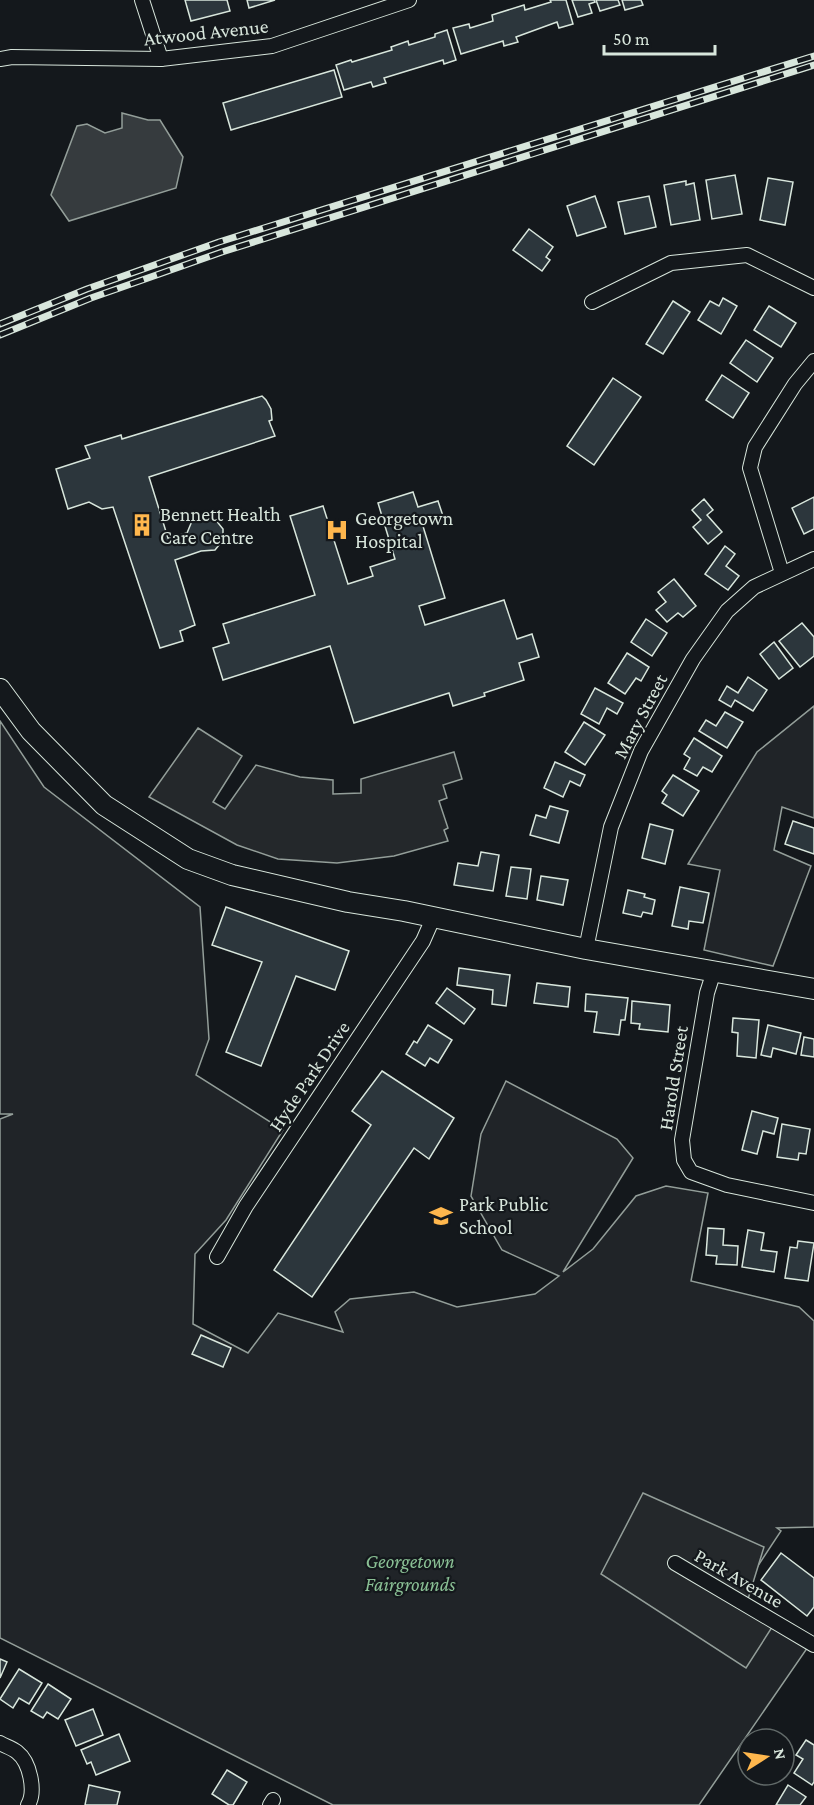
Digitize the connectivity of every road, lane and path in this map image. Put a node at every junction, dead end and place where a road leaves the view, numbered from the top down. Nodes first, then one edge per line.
1 (142, 0) edge
2 (410, 0) edge
3 (0, 59) edge
4 (161, 59) junction
5 (814, 288) edge
6 (592, 302) dead end
7 (814, 361) edge
8 (814, 560) edge
9 (782, 573) junction
10 (0, 689) edge
11 (434, 916) junction
12 (586, 949) junction
13 (714, 971) junction
14 (814, 989) edge
15 (814, 1203) edge
16 (217, 1257) dead end
17 (675, 1563) dead end
18 (814, 1645) edge
19 (0, 1743) edge
20 (28, 1805) edge

1 - 4 street
2 - 4 street, Atwood Avenue
3 - 4 street, Atwood Avenue
5 - 6 street
7 - 9 street
8 - 9 street, Mary Street
9 - 12 street, Mary Street
10 - 11 street
11 - 12 street
11 - 16 street, Hyde Park Drive
12 - 13 street
13 - 14 street
13 - 15 street, Harold Street
17 - 18 street, Park Avenue
19 - 20 street

